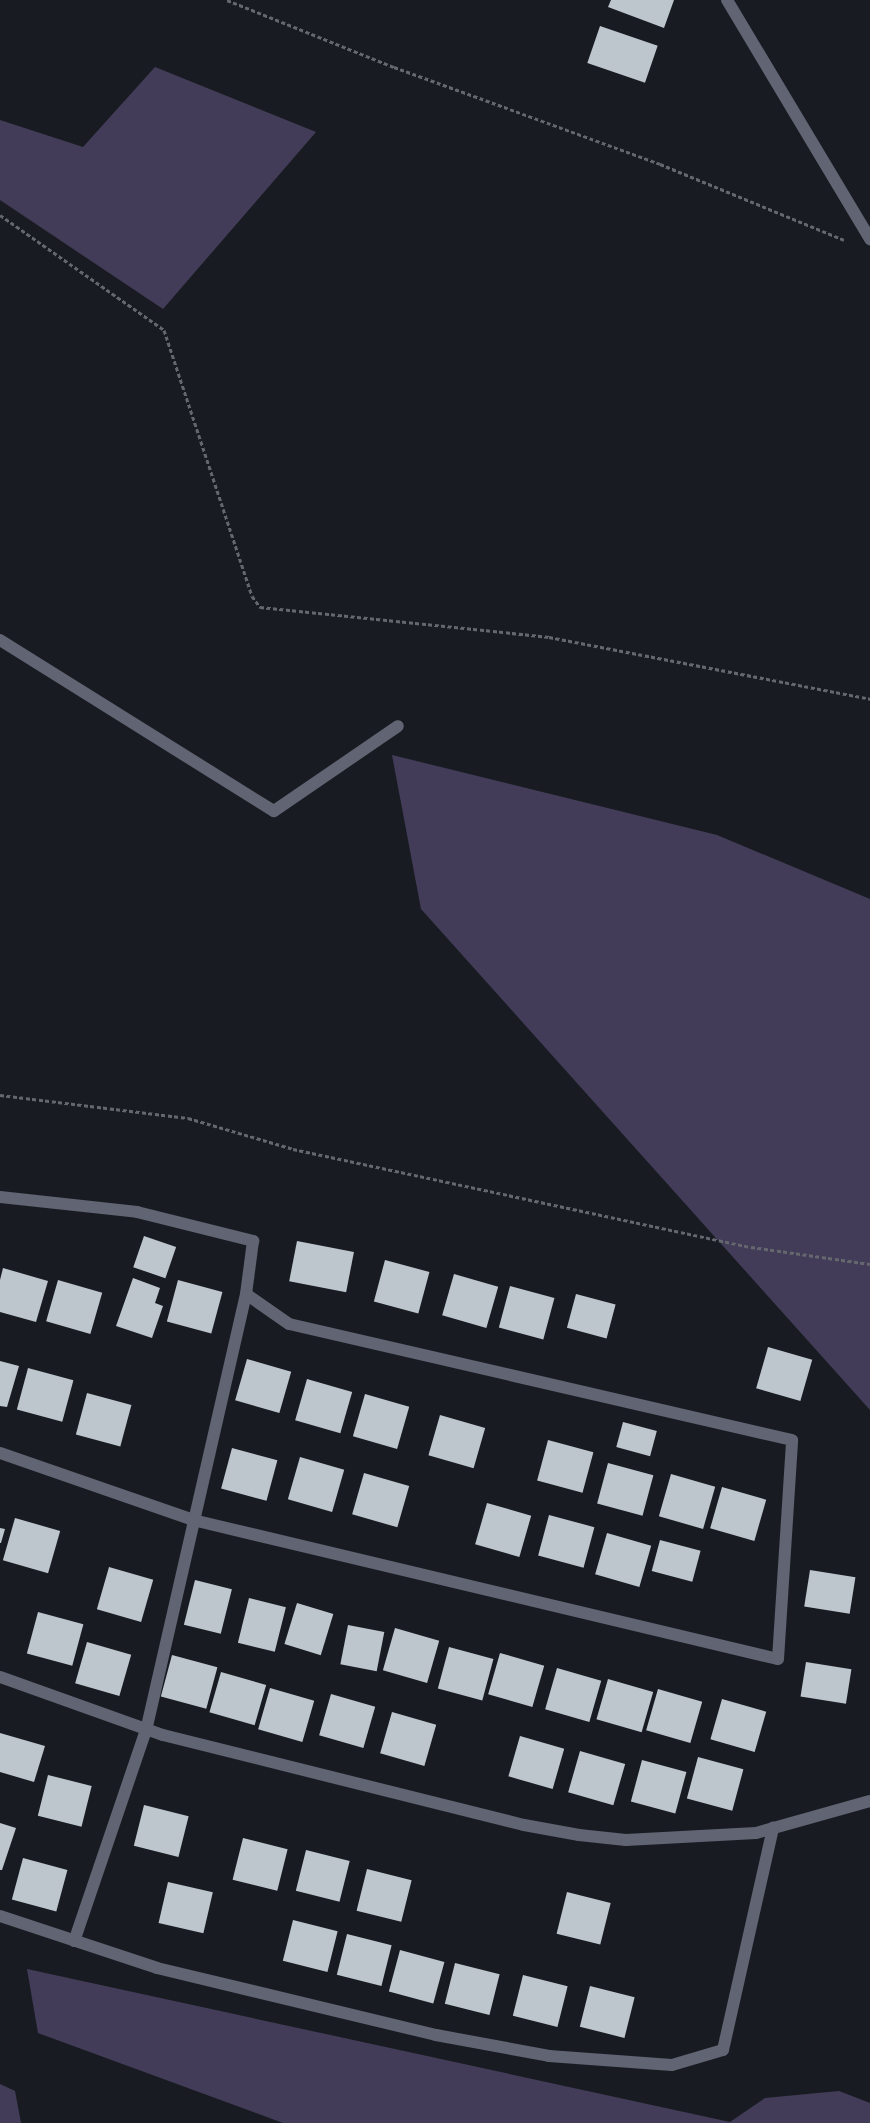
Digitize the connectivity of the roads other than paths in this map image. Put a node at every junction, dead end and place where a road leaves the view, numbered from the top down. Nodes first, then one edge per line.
1 (727, 0) edge
2 (870, 240) edge
3 (0, 640) edge
4 (398, 726) dead end
5 (0, 1197) edge
6 (246, 1294) junction
7 (0, 1453) edge
8 (193, 1520) junction
9 (0, 1677) edge
10 (146, 1730) junction
11 (870, 1801) edge
12 (773, 1828) junction
13 (0, 1916) edge
14 (74, 1940) junction

1 - 2 street
3 - 4 street
5 - 6 street
6 - 8 street
6 - 8 street
7 - 8 street
8 - 10 street
9 - 10 street
10 - 12 street
10 - 14 street
11 - 12 street
12 - 14 street
13 - 14 street

